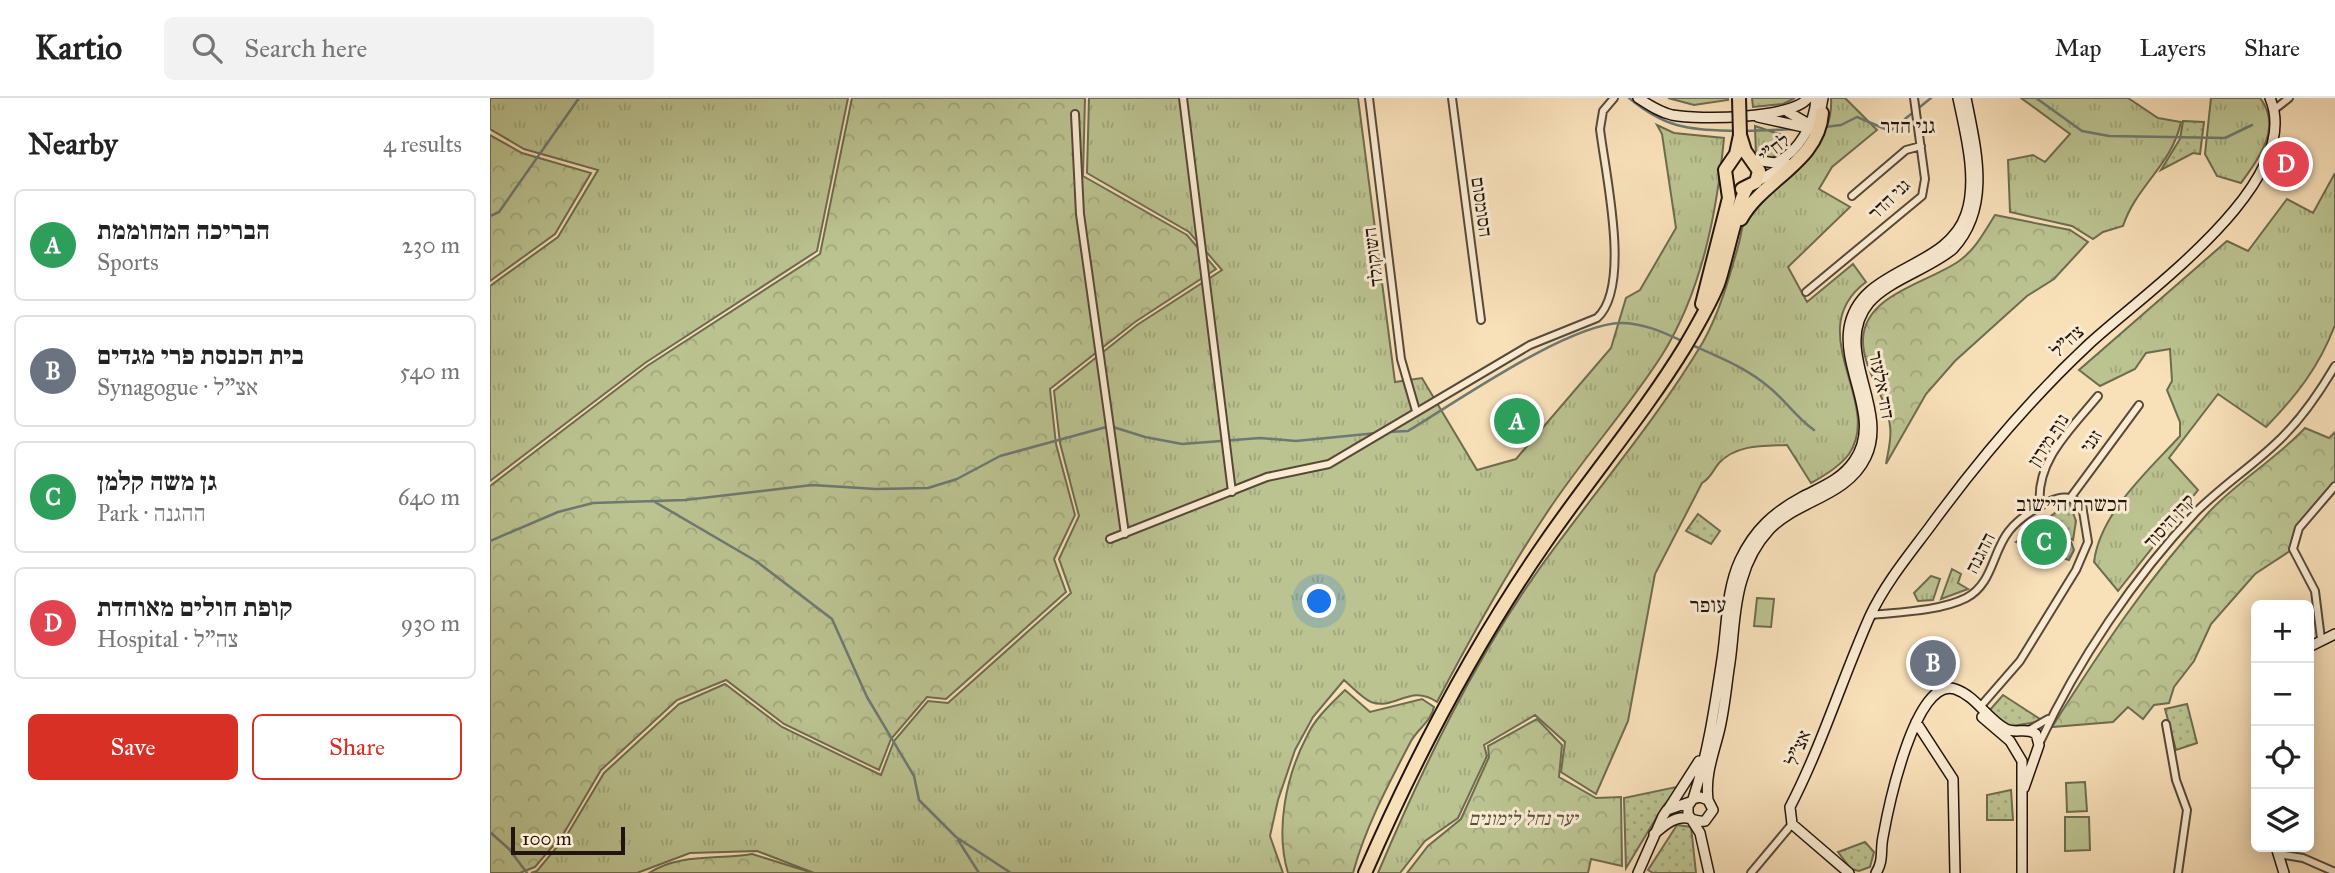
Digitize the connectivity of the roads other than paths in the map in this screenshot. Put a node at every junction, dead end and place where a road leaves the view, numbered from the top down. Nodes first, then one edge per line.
1 (1183, 98) edge
2 (1369, 98) edge
3 (1452, 98) edge
4 (1614, 98) edge
5 (1638, 98) edge
6 (1739, 98) edge
7 (1808, 98) edge
8 (1816, 98) edge
9 (1823, 98) edge
10 (1914, 98) edge
11 (1958, 98) edge
12 (1966, 98) edge
13 (2270, 98) edge
14 (2288, 98) edge
15 (2275, 109) junction
16 (1788, 112) junction
17 (1822, 113) junction
18 (1075, 114) dead end
19 (1746, 115) junction
20 (1789, 125) junction
21 (1811, 127) junction
22 (1740, 135) junction
23 (1921, 146) junction
24 (1796, 147) junction
25 (1734, 156) junction
26 (1753, 159) junction
27 (1727, 181) junction
28 (1752, 185) junction
29 (1852, 196) dead end
30 (1734, 231) junction
31 (1806, 292) dead end
32 (1699, 318) junction
33 (1481, 320) dead end
34 (2335, 366) edge
35 (2098, 396) dead end
36 (2139, 405) dead end
37 (1416, 411) junction
38 (2335, 486) edge
39 (1232, 492) junction
40 (2071, 497) junction
41 (2040, 506) junction
42 (1125, 534) junction
43 (1110, 540) dead end
44 (1871, 615) junction
45 (2335, 634) edge
46 (2321, 639) junction
47 (2314, 644) edge
48 (1928, 701) junction
49 (1980, 707) junction
50 (2050, 718) junction
51 (1916, 722) junction
52 (2166, 724) dead end
53 (1710, 729) junction
54 (2025, 731) junction
55 (2040, 742) junction
56 (2017, 750) junction
57 (2035, 752) junction
58 (2024, 788) junction
59 (1691, 800) junction
60 (1708, 800) junction
61 (1667, 810) junction
62 (1690, 818) junction
63 (1709, 818) junction
64 (1792, 824) junction
65 (1654, 834) junction
66 (2278, 852) edge
67 (2284, 852) edge
68 (1709, 872) edge
69 (2335, 872) edge
70 (1365, 873) edge
71 (1638, 873) edge
72 (1751, 873) edge
73 (1849, 873) edge
74 (1876, 873) edge
75 (1955, 873) edge
76 (2022, 873) edge
77 (2178, 873) edge
78 (2284, 873) edge

1 - 39 street
2 - 37 street, השוקולד
3 - 33 street, הסומסום
4 - 37 street
5 - 19 street
6 - 22 highway, bridge
7 - 16 street
8 - 21 street, לח"י
9 - 17 street, לח"י
10 - 23 street, גני הדר
11 - 53 street, דוד אלעזר
12 - 60 street, דוד אלעזר
13 - 15 street
14 - 15 street
15 - 44 street, צה"ל
16 - 19 street
16 - 21 street
17 - 21 street, לח"י
17 - 30 highway
18 - 42 street
19 - 20 street
20 - 21 street
20 - 24 street
21 - 24 street, לח"י
21 - 28 street, לח"י
22 - 25 highway
22 - 26 highway
23 - 29 street
23 - 31 street, גני הדר
24 - 26 street, לח"י
25 - 26 highway
25 - 27 highway
26 - 28 highway
27 - 28 highway
27 - 32 highway
28 - 30 highway
30 - 32 highway
32 - 70 highway
34 - 50 street, קרן היסוד
35 - 41 street, נוף מירון
36 - 40 street, זגני
37 - 39 street
38 - 46 street
39 - 42 street
40 - 41 street, ההגנה
40 - 49 street
41 - 44 street, ההגנה
42 - 43 street
44 - 64 street, אצ"ל
45 - 46 street
46 - 47 street
48 - 49 street
48 - 51 street
48 - 56 street
49 - 54 street
50 - 54 street, קרן היסוד
50 - 55 street, קרן היסוד
51 - 74 street
51 - 75 street
52 - 77 street
53 - 59 street, דוד אלעזר
53 - 61 street
54 - 55 street
54 - 56 street
55 - 57 street
56 - 57 street
56 - 58 street
57 - 58 street
58 - 76 street
59 - 60 street
59 - 61 street
59 - 62 street
60 - 63 street
61 - 65 street
62 - 63 street
62 - 65 street
62 - 68 street
63 - 68 street
64 - 72 street
64 - 73 street
65 - 71 street
66 - 78 street
67 - 69 street

